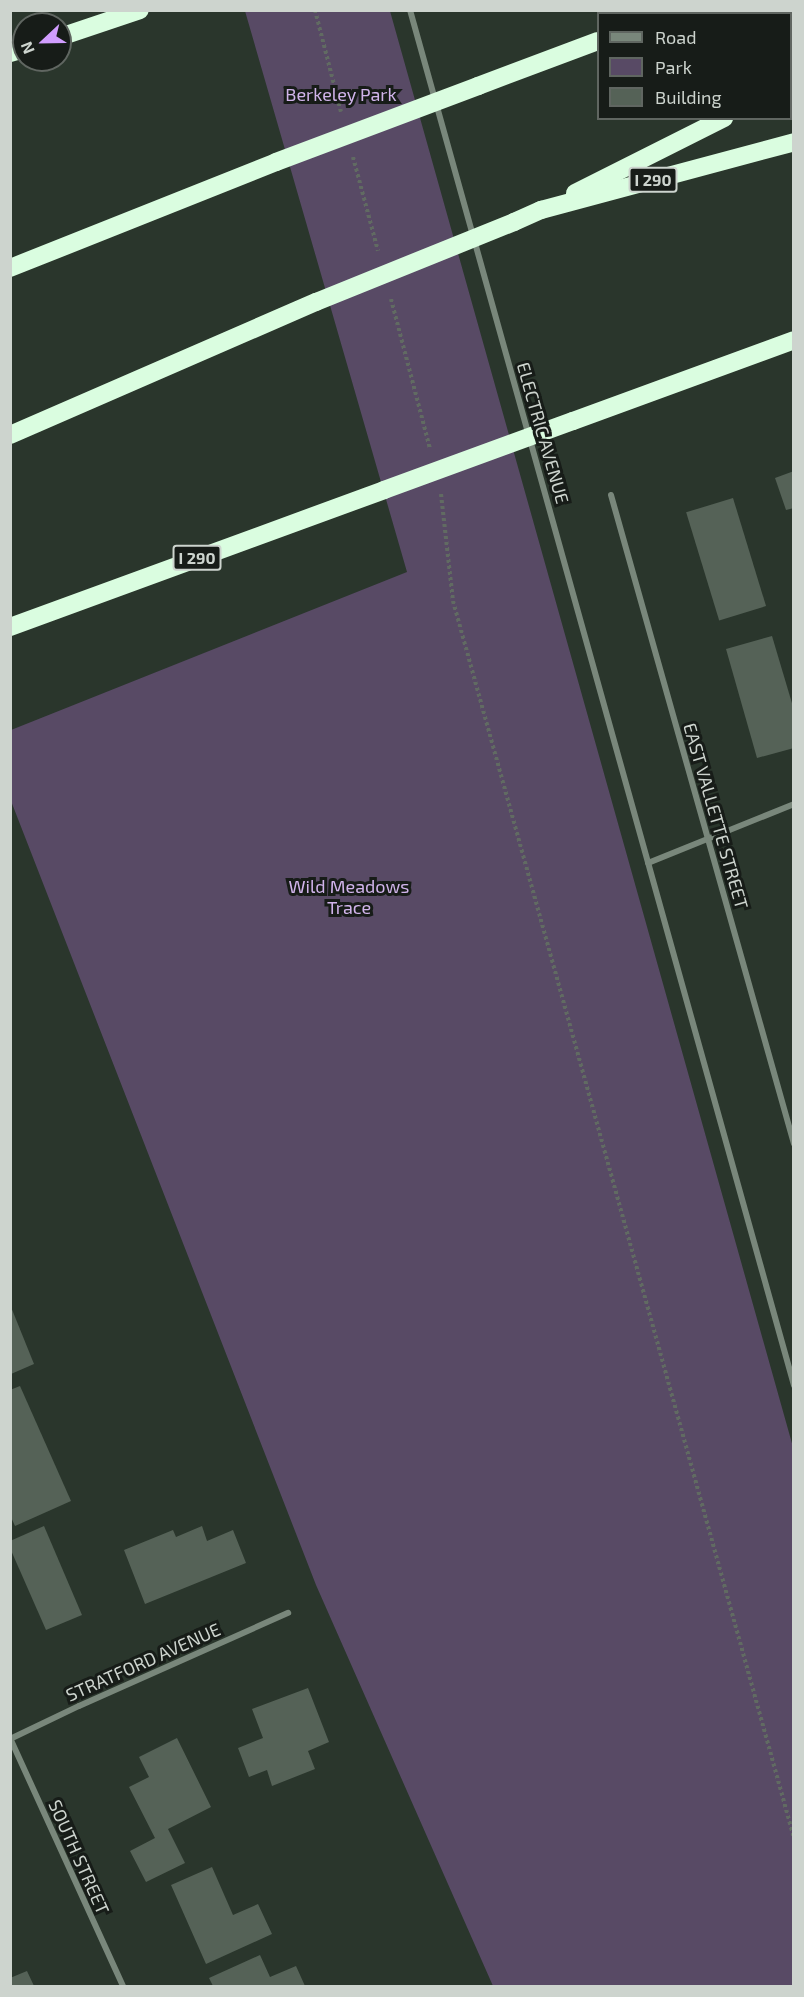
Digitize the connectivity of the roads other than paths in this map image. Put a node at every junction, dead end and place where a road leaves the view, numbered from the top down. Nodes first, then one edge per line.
1 (140, 10) edge
2 (410, 10) edge
3 (72, 33) edge
4 (597, 41) edge
5 (720, 120) edge
6 (794, 142) edge
7 (541, 210) junction
8 (10, 268) edge
9 (794, 340) edge
10 (10, 435) edge
11 (610, 495) dead end
12 (10, 627) edge
13 (794, 804) edge
14 (707, 839) junction
15 (648, 863) junction
16 (794, 1144) edge
17 (792, 1375) edge
18 (794, 1385) edge
19 (288, 1613) dead end
20 (11, 1739) edge
21 (123, 1986) edge

1 - 3 highway
2 - 15 street, ELECTRIC AVENUE
4 - 8 highway, bridge
5 - 7 highway
6 - 7 highway, I 290
7 - 10 highway, I 290, bridge
9 - 12 highway, I 290, bridge
11 - 14 street, EAST VALLETTE STREET
13 - 14 street
14 - 15 street
14 - 16 street, EAST VALLETTE STREET
15 - 17 street
17 - 18 street
19 - 20 street, STRATFORD AVENUE
20 - 21 street, SOUTH STREET

